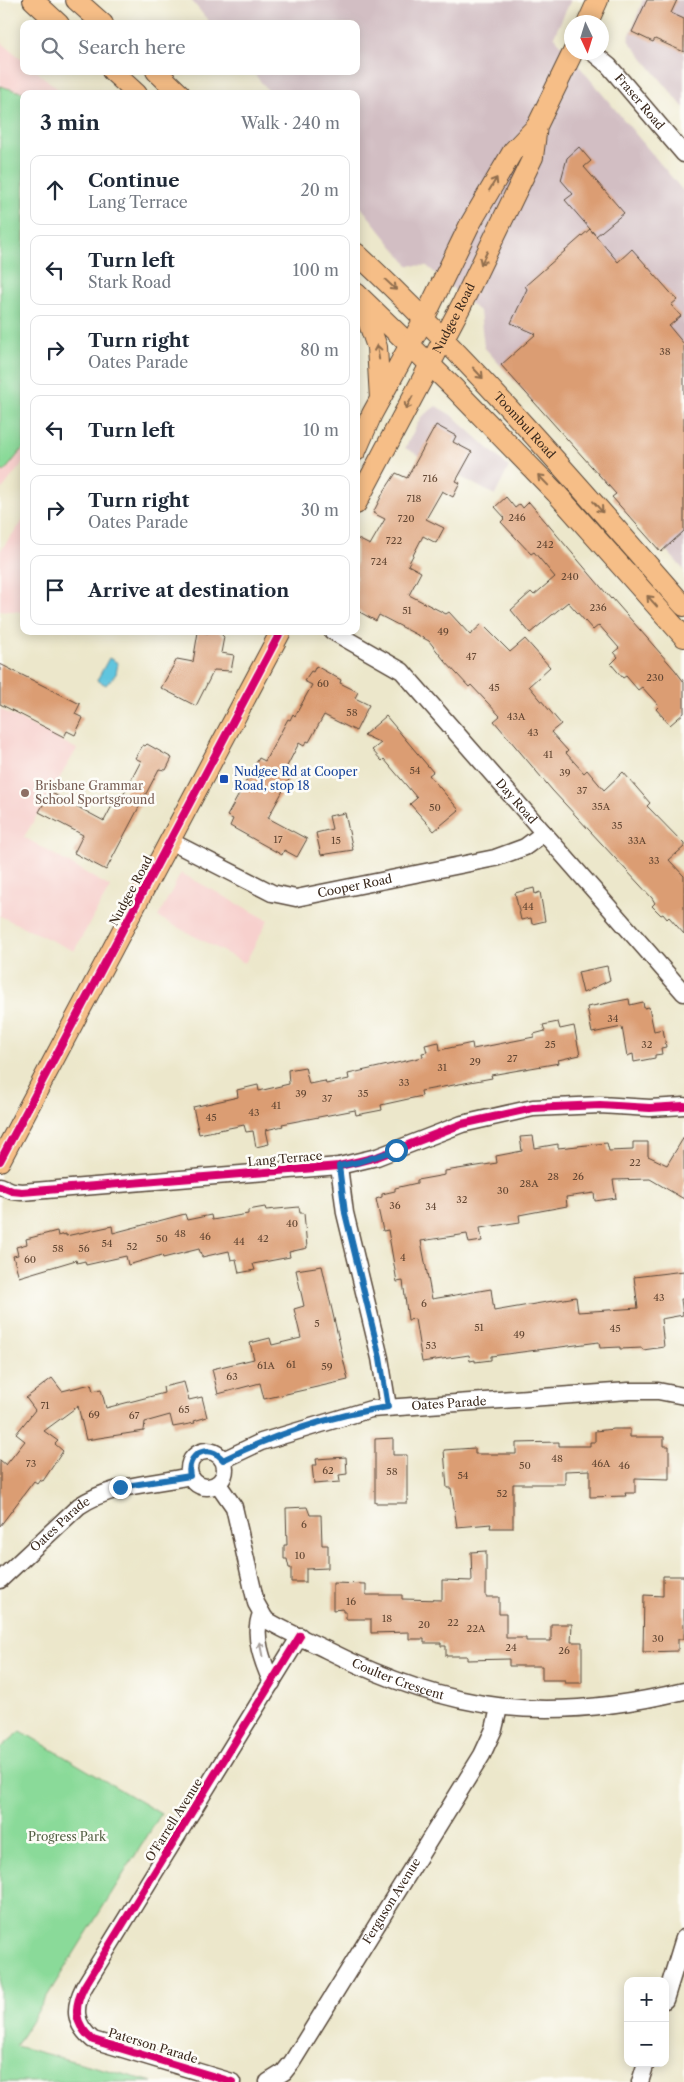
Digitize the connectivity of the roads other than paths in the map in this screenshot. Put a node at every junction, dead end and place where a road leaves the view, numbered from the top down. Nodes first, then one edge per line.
1 (33, 0) edge
2 (76, 0) edge
3 (598, 0) edge
4 (591, 15) edge
5 (56, 20) edge
6 (98, 20) edge
7 (569, 60) edge
8 (602, 60) edge
9 (116, 75) edge
10 (160, 75) edge
11 (133, 90) edge
12 (176, 90) edge
13 (537, 126) junction
14 (684, 154) edge
15 (360, 257) edge
16 (360, 297) edge
17 (360, 300) edge
18 (424, 319) junction
19 (444, 338) junction
20 (410, 345) junction
21 (430, 364) junction
22 (380, 400) junction
23 (360, 442) edge
24 (360, 496) edge
25 (684, 606) edge
26 (279, 635) edge
27 (339, 635) edge
28 (684, 637) edge
29 (544, 833) junction
30 (170, 841) junction
31 (684, 993) edge
32 (683, 1108) edge
33 (0, 1161) edge
34 (339, 1166) junction
35 (0, 1186) edge
36 (684, 1396) edge
37 (388, 1407) junction
38 (223, 1460) junction
39 (190, 1476) junction
40 (218, 1484) junction
41 (0, 1580) edge
42 (261, 1614) junction
43 (300, 1636) junction
44 (272, 1683) junction
45 (684, 1691) edge
46 (499, 1708) junction
47 (684, 1938) edge
48 (669, 1987) edge
49 (77, 2019) joint
50 (645, 2067) edge
51 (232, 2082) edge
52 (268, 2082) edge
53 (640, 2082) edge

1 - 5 main road
2 - 6 main road
3 - 4 main road
7 - 13 main road, Nudgee Road
8 - 14 street, Fraser Road
9 - 11 main road
10 - 12 main road
18 -> 13 main road, Nudgee Road
13 -> 19 main road, Nudgee Road
15 -> 18 main road, Toombul Road
16 - 20 main road, Toombul Road
22 -> 17 main road
18 - 19 main road, Toombul Road
18 - 20 main road, Nudgee Road
19 - 21 main road, Nudgee Road
19 -> 25 main road, Toombul Road
20 - 21 main road, Toombul Road
20 - 22 main road, Nudgee Road
21 -> 24 main road, Nudgee Road
28 -> 21 main road, Toombul Road
22 - 23 main road, Nudgee Road
26 - 30 main road, Nudgee Road
27 - 29 street, Day Road
29 - 30 street, Cooper Road
29 - 31 street, Day Road
30 - 33 main road, Nudgee Road
32 - 34 street, Lang Terrace
34 - 35 street, Lang Terrace
34 - 37 street
36 - 37 street, Oates Parade
37 - 38 street, Oates Parade
38 - 39 street
38 - 40 street
39 - 40 street
39 - 41 street, Oates Parade
40 - 42 street
42 - 43 street, Coulter Crescent
44 -> 42 street
43 - 44 street, O'Farrell Avenue
43 - 46 street, Coulter Crescent
44 - 49 street, O'Farrell Avenue
45 - 46 street, Coulter Crescent
46 - 52 street, Ferguson Avenue
47 - 48 street
49 - 51 street, Paterson Parade
50 - 53 street

